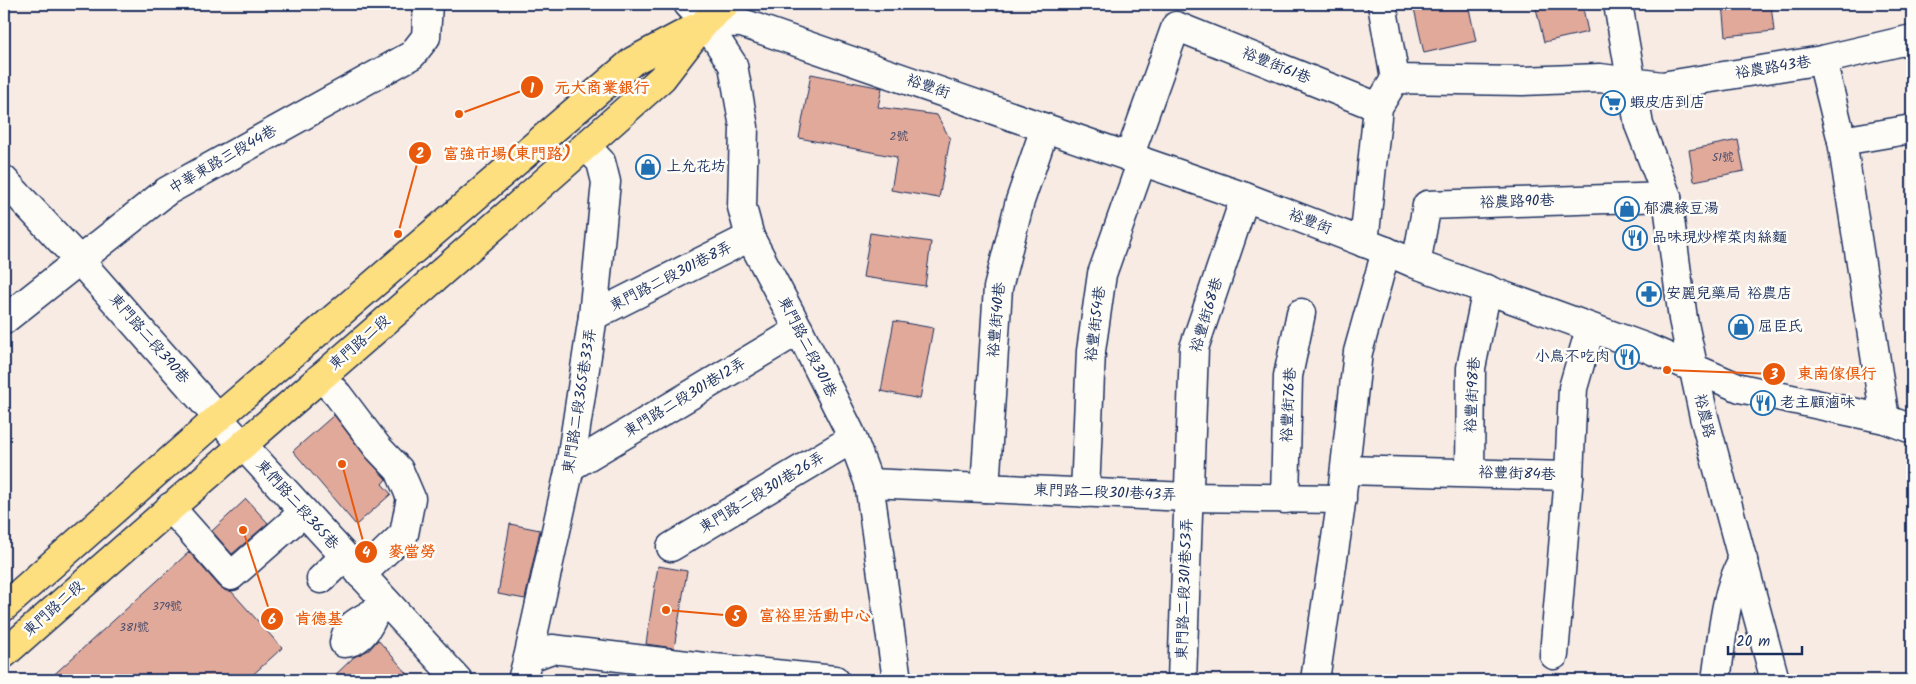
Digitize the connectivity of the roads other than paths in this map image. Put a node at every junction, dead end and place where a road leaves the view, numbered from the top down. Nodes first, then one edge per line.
1 (428, 4) edge
2 (725, 4) edge
3 (1382, 4) edge
4 (1618, 4) edge
5 (696, 13) edge
6 (1912, 39) edge
7 (1822, 60) junction
8 (1395, 79) junction
9 (1632, 81) junction
10 (1378, 107) junction
11 (1045, 128) junction
12 (1912, 128) edge
13 (1842, 141) junction
14 (586, 146) junction
15 (1135, 159) junction
16 (4, 180) edge
17 (1245, 197) junction
18 (1667, 197) junction
19 (750, 238) junction
20 (1375, 247) junction
21 (79, 260) junction
22 (1416, 264) junction
23 (1487, 289) junction
24 (1301, 313) dead end
25 (593, 316) junction
26 (4, 320) edge
27 (1590, 329) junction
28 (799, 330) junction
29 (1694, 369) junction
30 (321, 377) junction
31 (218, 418) junction
32 (1885, 419) junction
33 (1912, 429) edge
34 (852, 439) junction
35 (242, 444) junction
36 (570, 467) junction
37 (1345, 470) junction
38 (1470, 472) junction
39 (1569, 476) junction
40 (869, 483) junction
41 (985, 488) junction
42 (1085, 493) junction
43 (1188, 497) junction
44 (1286, 499) junction
45 (1342, 499) junction
46 (170, 507) junction
47 (304, 512) junction
48 (671, 547) dead end
49 (1743, 560) junction
50 (353, 566) junction
51 (321, 579) dead end
52 (4, 608) edge
53 (4, 654) edge
54 (1554, 655) dead end
55 (525, 669) edge
56 (703, 674) edge
57 (458, 680) edge
58 (835, 680) edge
59 (897, 680) edge
60 (1182, 680) edge
61 (1315, 680) edge
62 (1716, 680) edge
63 (1775, 680) edge

1 - 21 street, 中華東路三段44巷
2 - 5 main road, 東門路二段
3 - 8 street
4 - 9 street, 裕農路
5 - 11 street, 裕豐街
5 - 14 main road, 東門路二段
5 - 19 street, 東門路二段301巷
5 - 31 main road, 東門路二段
6 - 7 street, 裕農路43巷
7 - 9 street, 裕農路43巷
7 - 13 street
8 - 9 street, 裕農路43巷
8 - 10 street
9 - 18 street, 裕農路
10 - 15 street, 裕豐街61巷
10 - 20 street
11 - 15 street, 裕豐街
11 - 41 street, 裕豐街40巷
12 - 13 street
13 - 32 street
14 - 25 street, 東門路二段365巷33弄
14 - 30 main road, 東門路二段
15 - 17 street, 裕豐街
15 - 42 street, 裕豐街54巷
16 - 21 street, 東門路二段390巷
17 - 20 street, 裕豐街
17 - 43 street, 裕豐街68巷
18 - 22 street, 裕農路90巷
18 - 29 street, 裕農路
19 - 25 street, 東門路二段301巷8弄
19 - 28 street, 東門路二段301巷
20 - 22 street, 裕豐街
20 - 37 street
21 - 26 street, 中華東路三段44巷
21 - 31 street, 東門路二段390巷
22 - 23 street, 裕豐街
23 - 27 street, 裕豐街
23 - 38 street, 裕豐街98巷
24 - 44 street, 裕豐街76巷
25 - 36 street, 東門路二段365巷33弄
27 - 29 street, 裕豐街
27 - 39 street
28 - 34 street, 東門路二段301巷
28 - 36 street, 東門路二段301巷12弄
29 - 32 street, 裕豐街
29 - 49 street, 裕農路
30 - 35 main road, 東門路二段
30 - 50 street
31 - 35 street, 東們路二段365巷
31 - 52 main road, 東門路二段
32 - 33 street, 裕豐街
34 - 40 street, 東門路二段301巷
34 - 48 street, 東門路二段301巷26弄
35 - 46 main road, 東門路二段
35 - 47 street, 東們路二段365巷
36 - 55 street, 東門路二段365巷33弄
37 - 38 street, 裕豐街84巷
37 - 45 street
38 - 39 street, 裕豐街84巷
39 - 54 street, 裕豐街84巷
40 - 41 street, 東門路二段301巷43弄
40 - 59 street, 東門路二段301巷
41 - 42 street, 東門路二段301巷43弄
42 - 43 street, 東門路二段301巷43弄
43 - 44 street, 東門路二段301巷43弄
43 - 60 street, 東門路二段301巷53弄
44 - 45 street, 東門路二段301巷43弄
45 - 61 street
46 - 47 street
46 - 53 main road, 東門路二段
47 - 50 street, 東們路二段365巷
49 - 62 street
49 - 63 street, 裕農路
50 - 51 street
50 - 57 street, 東們路二段365巷
55 - 56 street
56 - 58 street

